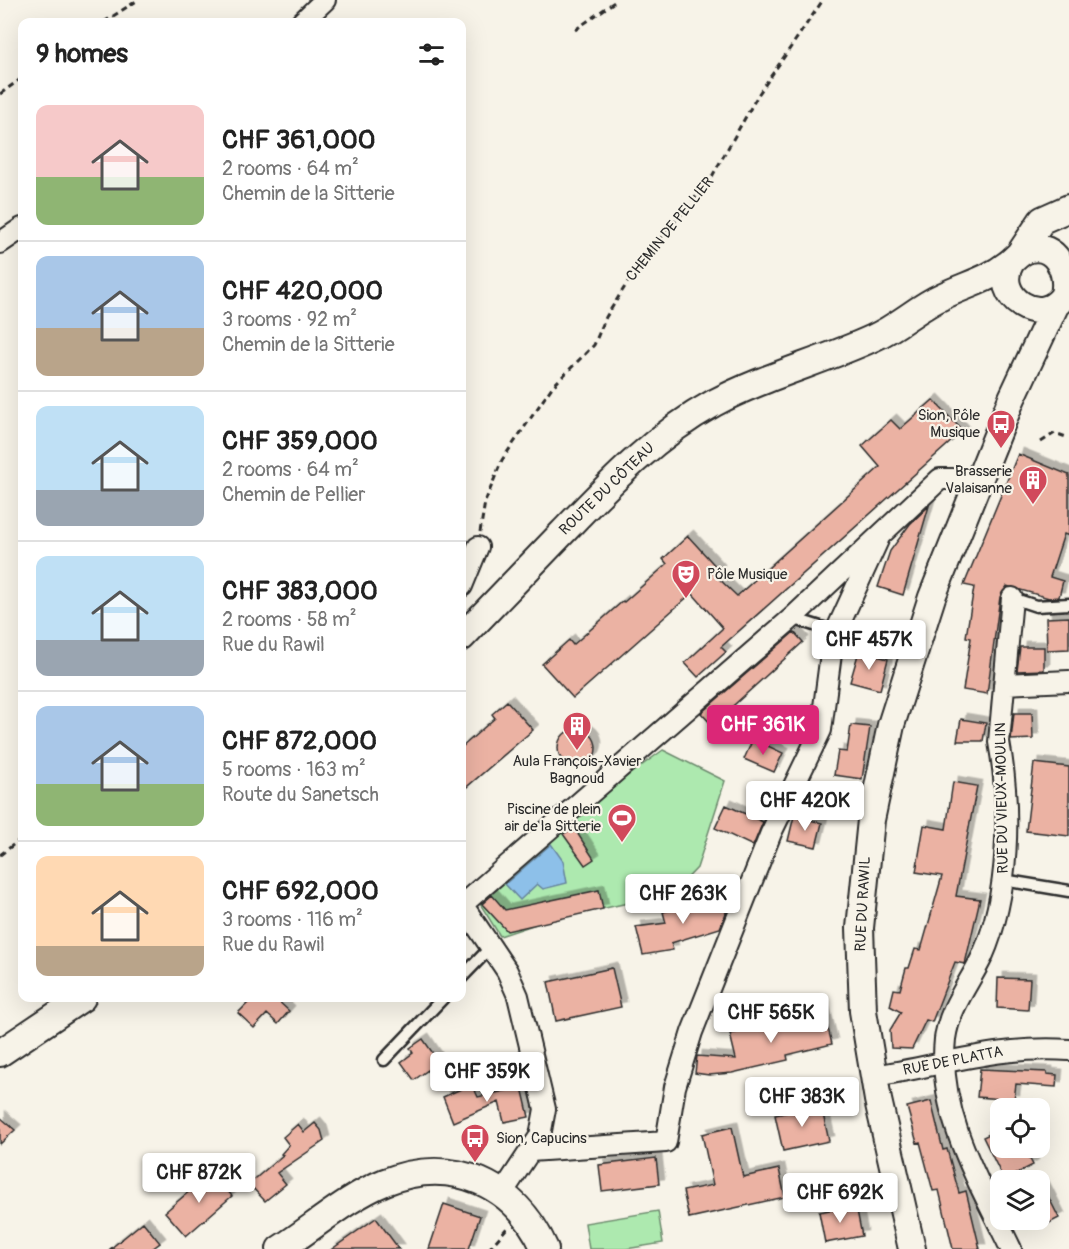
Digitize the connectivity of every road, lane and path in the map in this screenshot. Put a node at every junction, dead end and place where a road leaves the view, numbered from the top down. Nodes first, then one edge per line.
1 (138, 0) edge
2 (325, 0) edge
3 (617, 0) edge
4 (823, 0) edge
5 (110, 18) edge
6 (306, 18) edge
7 (575, 30) dead end
8 (18, 81) edge
9 (0, 94) edge
10 (1069, 208) edge
11 (1069, 222) edge
12 (18, 231) edge
13 (0, 243) edge
14 (1016, 257) junction
15 (1065, 265) edge
16 (973, 285) junction
17 (1013, 299) junction
18 (1062, 300) edge
19 (1012, 398) junction
20 (1069, 438) edge
21 (1041, 442) dead end
22 (976, 488) junction
23 (878, 540) junction
24 (478, 547) joint
25 (466, 576) edge
26 (1012, 598) joint
27 (1069, 604) edge
28 (792, 618) junction
29 (836, 632) junction
30 (466, 633) edge
31 (1069, 681) edge
32 (1004, 684) junction
33 (18, 841) edge
34 (0, 855) edge
35 (1003, 880) junction
36 (1069, 891) edge
37 (466, 901) edge
38 (466, 910) edge
39 (490, 948) junction
40 (466, 973) edge
41 (76, 1002) edge
42 (439, 1002) edge
43 (1069, 1050) edge
44 (0, 1053) edge
45 (384, 1060) dead end
46 (944, 1061) junction
47 (873, 1076) junction
48 (530, 1151) junction
49 (503, 1192) junction
50 (514, 1220) dead end
51 (542, 1242) edge
52 (280, 1249) edge
53 (489, 1249) edge
54 (912, 1249) edge
55 (1011, 1249) edge

1 - 5 path
2 - 6 street
3 - 7 path
4 - 24 path, CHEMIN DE PELLIER
8 - 9 path
10 - 14 street
11 - 15 street
12 - 13 street
14 - 15 street
14 - 16 street, ROUTE DU CÔTEAU
14 - 17 street
15 - 18 street
16 - 17 street
16 - 30 street, ROUTE DU CÔTEAU
17 - 18 street
17 - 19 street, RUE DU RAWIL
18 - 19 street, RUE DU RAWIL
19 - 22 street, RUE DU RAWIL
20 - 21 path
22 - 23 street
22 - 47 street, RUE DU RAWIL
23 - 28 street
23 - 29 street
24 - 25 street
26 - 27 lane
26 - 32 street, RUE DU VIEUX-MOULIN
28 - 29 lane
28 - 37 street
29 - 48 street
31 - 32 street
32 - 35 street, RUE DU VIEUX-MOULIN
33 - 34 path
35 - 36 lane
35 - 46 street, RUE DU VIEUX-MOULIN
38 - 39 street
39 - 40 lane
39 - 48 street
41 - 44 street
42 - 45 lane
43 - 46 street, RUE DE PLATTA
46 - 47 street, RUE DE PLATTA
46 - 55 street, RUE DU VIEUX-MOULIN
47 - 54 street, RUE DU RAWIL
48 - 49 street
49 - 51 street
49 - 52 street
50 - 53 path

